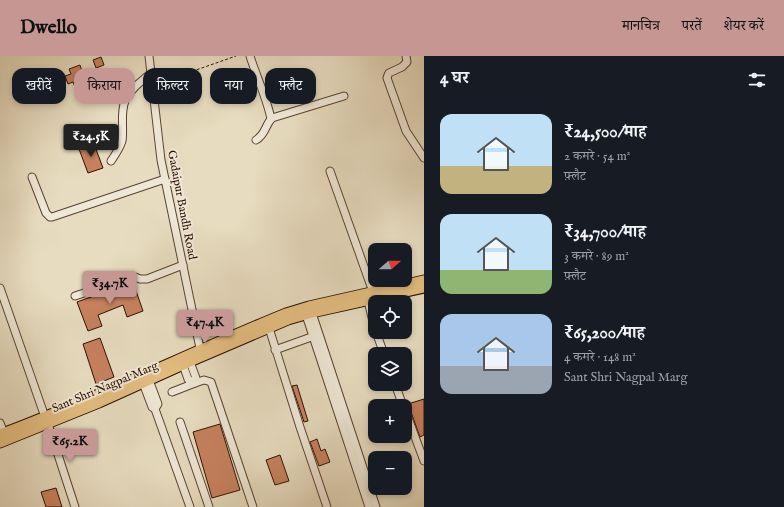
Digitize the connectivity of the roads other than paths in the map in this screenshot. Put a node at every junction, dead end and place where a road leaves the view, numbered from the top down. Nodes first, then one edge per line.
1 (149, 56) edge
2 (250, 56) edge
3 (406, 56) edge
4 (150, 68) edge
5 (143, 80) edge
6 (344, 96) dead end
7 (154, 104) edge
8 (271, 119) junction
9 (256, 140) dead end
10 (424, 158) edge
11 (111, 161) dead end
12 (330, 171) dead end
13 (32, 177) dead end
14 (165, 179) junction
15 (183, 265) junction
16 (424, 287) edge
17 (0, 288) edge
18 (373, 292) junction
19 (392, 295) edge
20 (75, 296) dead end
21 (368, 301) edge
22 (309, 314) junction
23 (268, 328) junction
24 (316, 336) junction
25 (275, 350) junction
26 (201, 353) junction
27 (187, 364) junction
28 (194, 381) junction
29 (146, 382) junction
30 (172, 392) dead end
31 (47, 420) junction
32 (180, 422) dead end
33 (0, 423) edge
34 (412, 429) edge
35 (2, 433) edge
36 (0, 443) edge
37 (424, 461) edge
38 (75, 507) edge
39 (190, 507) edge
40 (208, 507) edge
41 (253, 507) edge
42 (327, 507) edge
43 (370, 507) edge
44 (376, 507) edge

1 - 4 street, Gadaipur Bandh Road
2 - 8 street
3 - 10 street
5 - 11 street
6 - 8 street
7 - 14 street, Gadaipur Bandh Road
8 - 9 street
12 - 18 street
13 - 14 street
14 - 15 street, Gadaipur Bandh Road
15 - 20 street
15 - 26 street, Gadaipur Bandh Road
16 - 18 main road, Sant Shri Nagpal Marg
16 - 19 main road, Sant Shri Nagpal Marg
17 - 31 street
18 - 26 main road, Sant Shri Nagpal Marg
21 - 22 main road, Sant Shri Nagpal Marg
22 - 23 main road, Sant Shri Nagpal Marg
22 - 24 street
23 - 25 street
23 - 26 main road, Sant Shri Nagpal Marg
24 - 25 street
24 - 43 street
24 - 44 street
25 - 42 street
26 - 27 main road, Sant Shri Nagpal Marg
26 - 31 main road, Sant Shri Nagpal Marg
27 - 28 street
27 - 29 main road, Sant Shri Nagpal Marg
28 - 30 street
28 - 41 street
29 - 31 main road, Sant Shri Nagpal Marg
29 - 39 street
31 - 35 main road, Sant Shri Nagpal Marg
31 - 36 main road, Sant Shri Nagpal Marg
31 - 38 street
32 - 40 street
33 - 35 street
34 - 37 street

